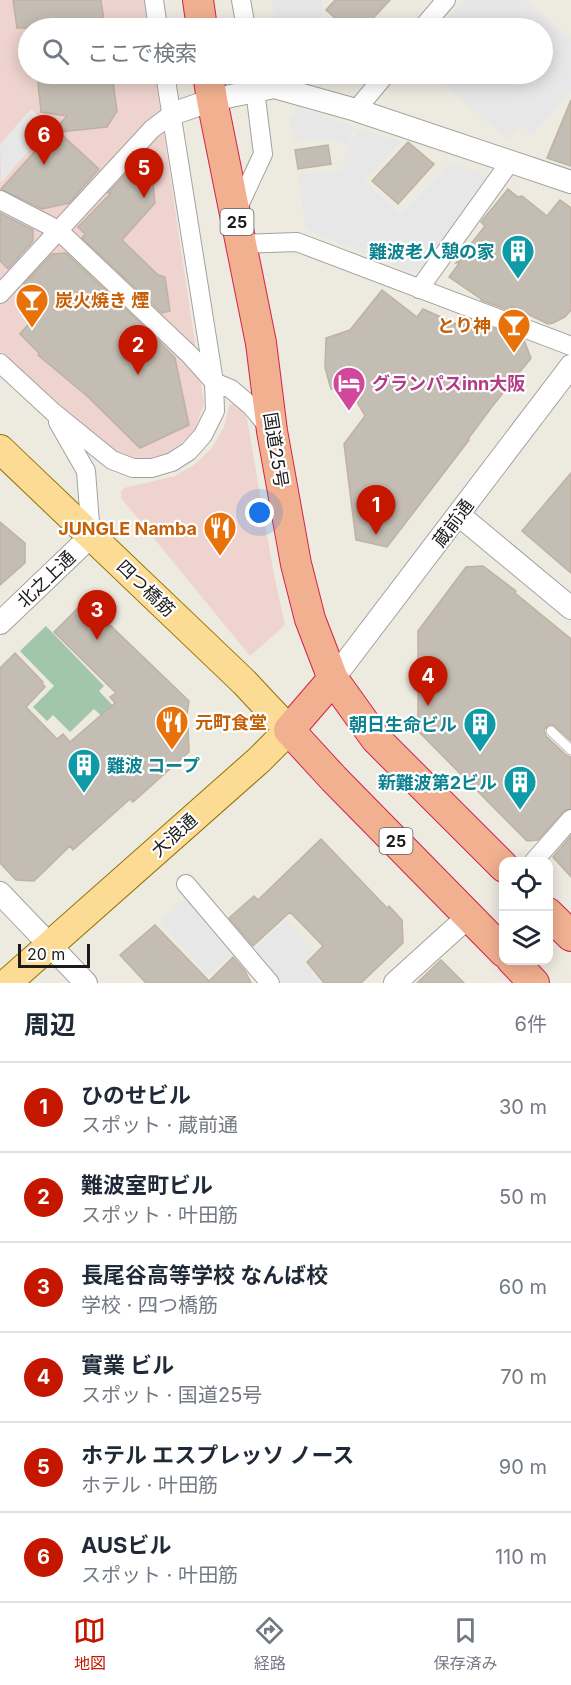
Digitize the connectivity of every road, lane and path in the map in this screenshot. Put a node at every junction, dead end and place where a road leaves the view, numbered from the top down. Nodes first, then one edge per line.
1 (154, 0) edge
2 (198, 0) edge
3 (241, 0) edge
4 (446, 0) edge
5 (157, 18) edge
6 (201, 18) edge
7 (244, 18) edge
8 (431, 18) edge
9 (167, 84) edge
10 (237, 84) edge
11 (255, 84) edge
12 (263, 84) edge
13 (378, 84) edge
14 (210, 87) edge
15 (356, 110) junction
16 (172, 114) junction
17 (510, 162) junction
18 (571, 183) edge
19 (0, 200) edge
20 (235, 214) junction
21 (58, 230) junction
22 (241, 244) junction
23 (419, 289) junction
24 (0, 294) edge
25 (571, 346) edge
26 (0, 363) edge
27 (571, 366) edge
28 (214, 382) junction
29 (52, 412) junction
30 (272, 431) junction
31 (0, 449) edge
32 (459, 515) junction
33 (91, 536) junction
34 (571, 608) edge
35 (0, 623) edge
36 (333, 678) junction
37 (289, 730) junction
38 (551, 731) dead end
39 (571, 750) edge
40 (571, 819) edge
41 (538, 857) edge
42 (499, 862) edge
43 (186, 884) dead end
44 (0, 893) edge
45 (469, 916) junction
46 (553, 917) edge
47 (571, 936) edge
48 (50, 945) junction
49 (499, 947) edge
50 (517, 965) edge
51 (7, 983) edge
52 (86, 983) edge
53 (270, 983) edge
54 (395, 983) edge
55 (534, 983) edge

1 - 5 street
2 - 6 highway
3 - 7 street
4 - 8 street
9 - 16 street
10 - 14 street
11 - 20 street
12 - 15 street
13 - 15 street
14 - 16 street
14 - 20 highway, 国道25号 / 25
15 - 17 street
16 - 21 street
16 - 28 street
17 - 18 street
17 - 23 street
19 - 21 street
20 - 22 highway, 国道25号 / 25
21 - 24 street
21 - 28 street
22 - 23 street
22 - 30 highway, 国道25号 / 25
23 - 25 street
26 - 29 street
27 - 32 street, 蔵前通
28 - 29 street
28 - 30 street
29 - 33 street
30 - 36 highway, 国道25号 / 25
31 - 33 main road, 四つ橋筋
32 - 34 street
32 - 36 street, 蔵前通
33 - 35 street, 北之上通
33 - 37 main road, 四つ橋筋
36 - 37 highway, 大浪通
36 - 42 highway, 国道25号 / 25
37 - 45 highway, 25
37 - 48 main road, 大浪通
38 - 39 lane
40 - 41 street
43 - 53 street
44 - 48 street
45 - 49 highway, 25
45 - 54 street
46 - 47 highway
48 - 51 main road, 大浪通
48 - 52 street
50 - 55 highway

